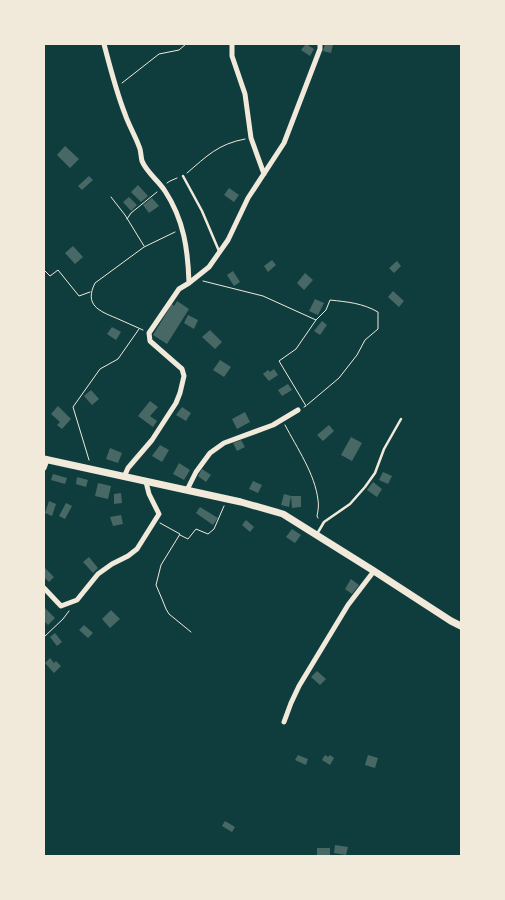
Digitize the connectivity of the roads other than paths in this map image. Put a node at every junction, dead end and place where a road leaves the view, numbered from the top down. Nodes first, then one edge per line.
1 (104, 44) edge
2 (232, 44) edge
3 (320, 44) edge
4 (264, 174) junction
5 (183, 176) dead end
6 (220, 253) junction
7 (189, 283) junction
8 (298, 410) road end
9 (401, 418) dead end
10 (45, 462) edge
11 (124, 477) junction
12 (146, 482) junction
13 (187, 490) junction
14 (316, 535) junction
15 (374, 571) junction
16 (44, 588) edge
17 (461, 626) edge
18 (284, 722) dead end

1 - 7 street
2 - 4 street
3 - 4 street
4 - 6 street
5 - 6 lane
6 - 7 street
7 - 11 street
8 - 13 street
9 - 14 lane
10 - 11 main road
11 - 12 main road
12 - 13 main road
12 - 16 street
13 - 14 main road
14 - 15 main road
15 - 17 main road
15 - 18 street

